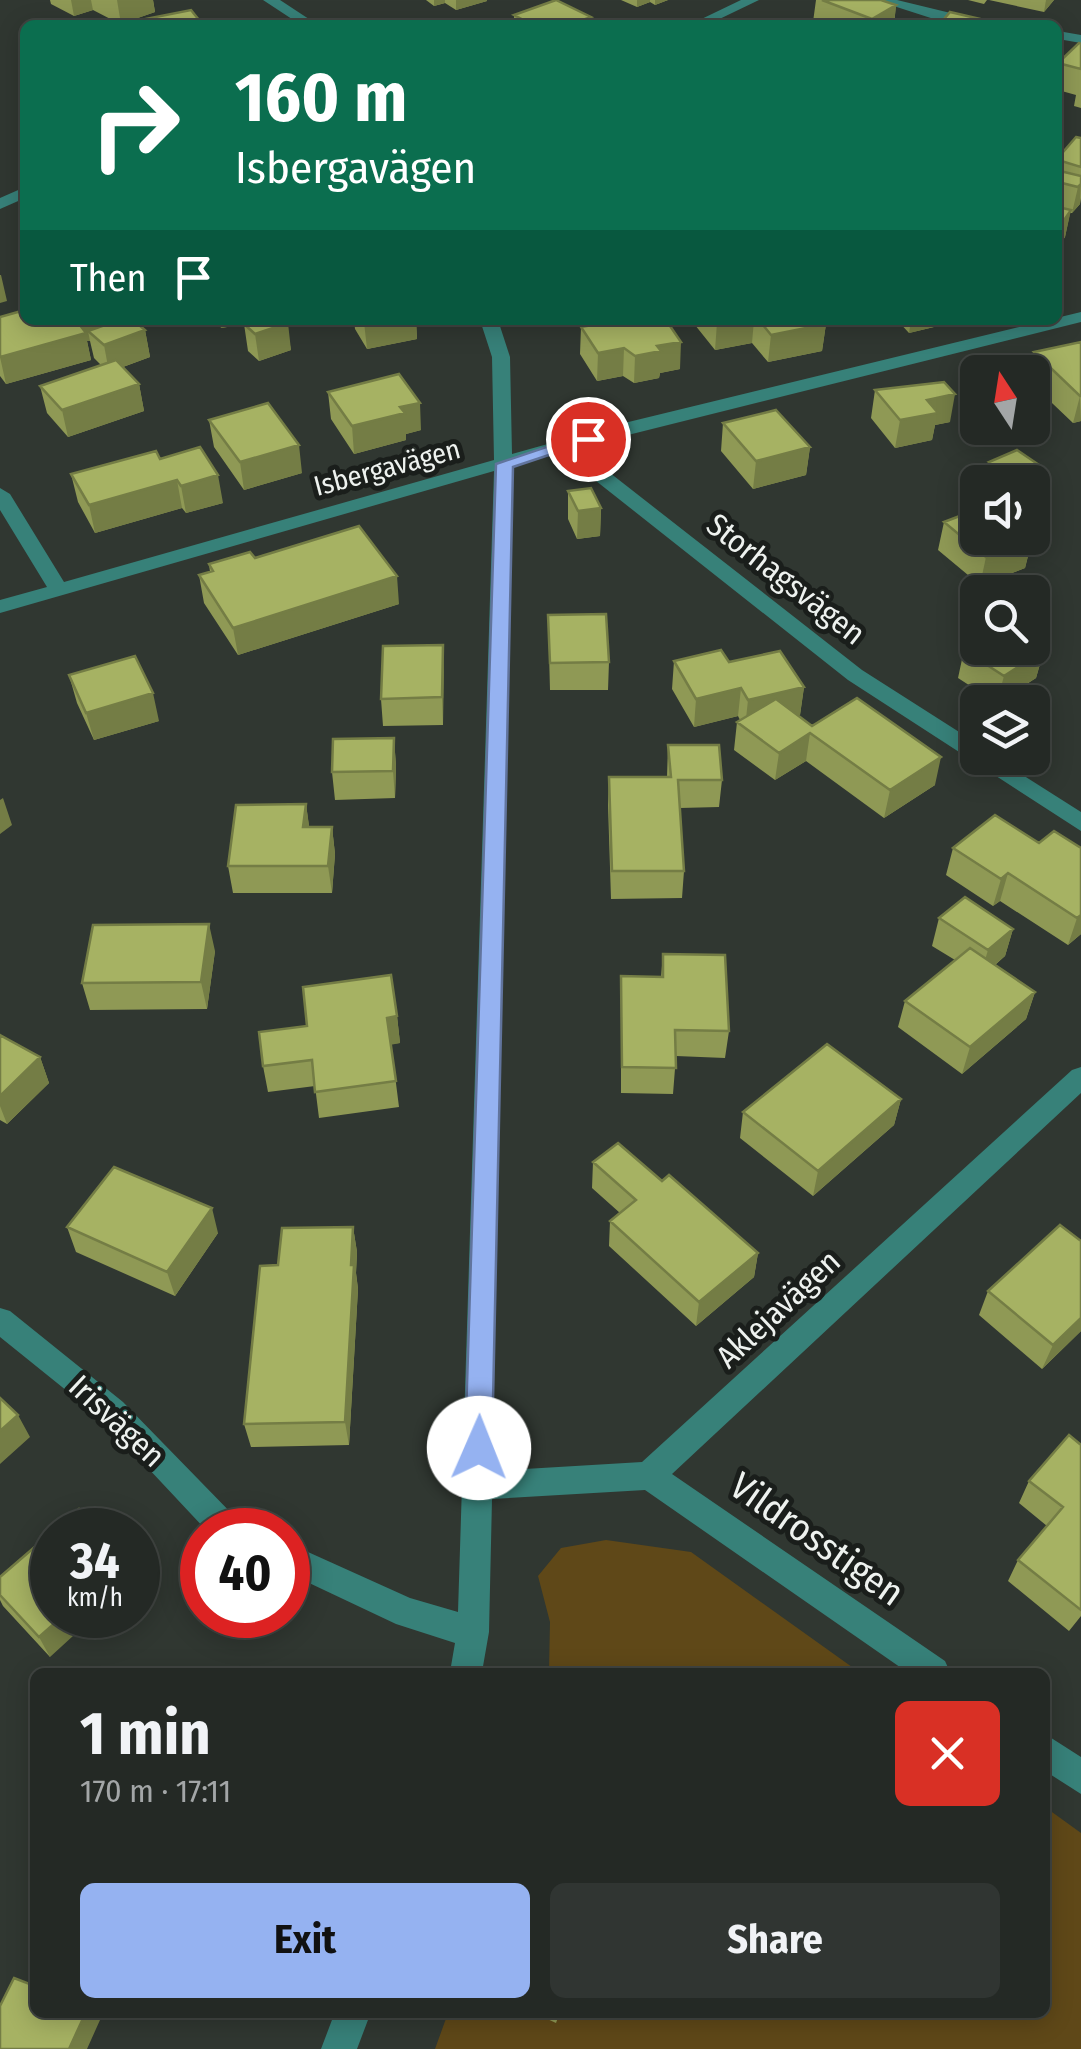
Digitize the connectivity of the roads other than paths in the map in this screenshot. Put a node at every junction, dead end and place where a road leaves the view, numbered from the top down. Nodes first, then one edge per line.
1 (270, 0) edge
2 (752, 0) edge
3 (882, 0) edge
4 (303, 20) edge
5 (707, 20) edge
6 (962, 20) edge
7 (491, 325) edge
8 (1052, 325) edge
9 (558, 448) junction
10 (505, 464) junction
11 (0, 494) edge
12 (58, 589) junction
13 (0, 607) edge
14 (960, 744) edge
15 (1008, 775) edge
16 (1081, 823) edge
17 (1081, 1077) edge
18 (0, 1320) edge
19 (649, 1476) junction
20 (478, 1486) junction
21 (206, 1508) edge
22 (310, 1568) edge
23 (474, 1632) junction
24 (467, 1668) edge
25 (928, 1668) edge
26 (1050, 1755) edge
27 (1081, 1777) edge
28 (351, 2018) edge
29 (339, 2049) edge

1 - 4 street
2 - 5 street
3 - 6 street
7 - 10 street
8 - 9 street, Isbergavägen
9 - 10 street, Isbergavägen
9 - 14 street, Storhagsvägen
10 - 12 street, Isbergavägen
10 - 20 street
11 - 12 street
12 - 13 street, Isbergavägen
15 - 16 street, Storhagsvägen
17 - 19 street, Aklejavägen
18 - 21 street, Irisvägen
19 - 20 street
19 - 25 street, Vildrosstigen
20 - 23 street
22 - 23 street
23 - 24 street
26 - 27 street
28 - 29 street

